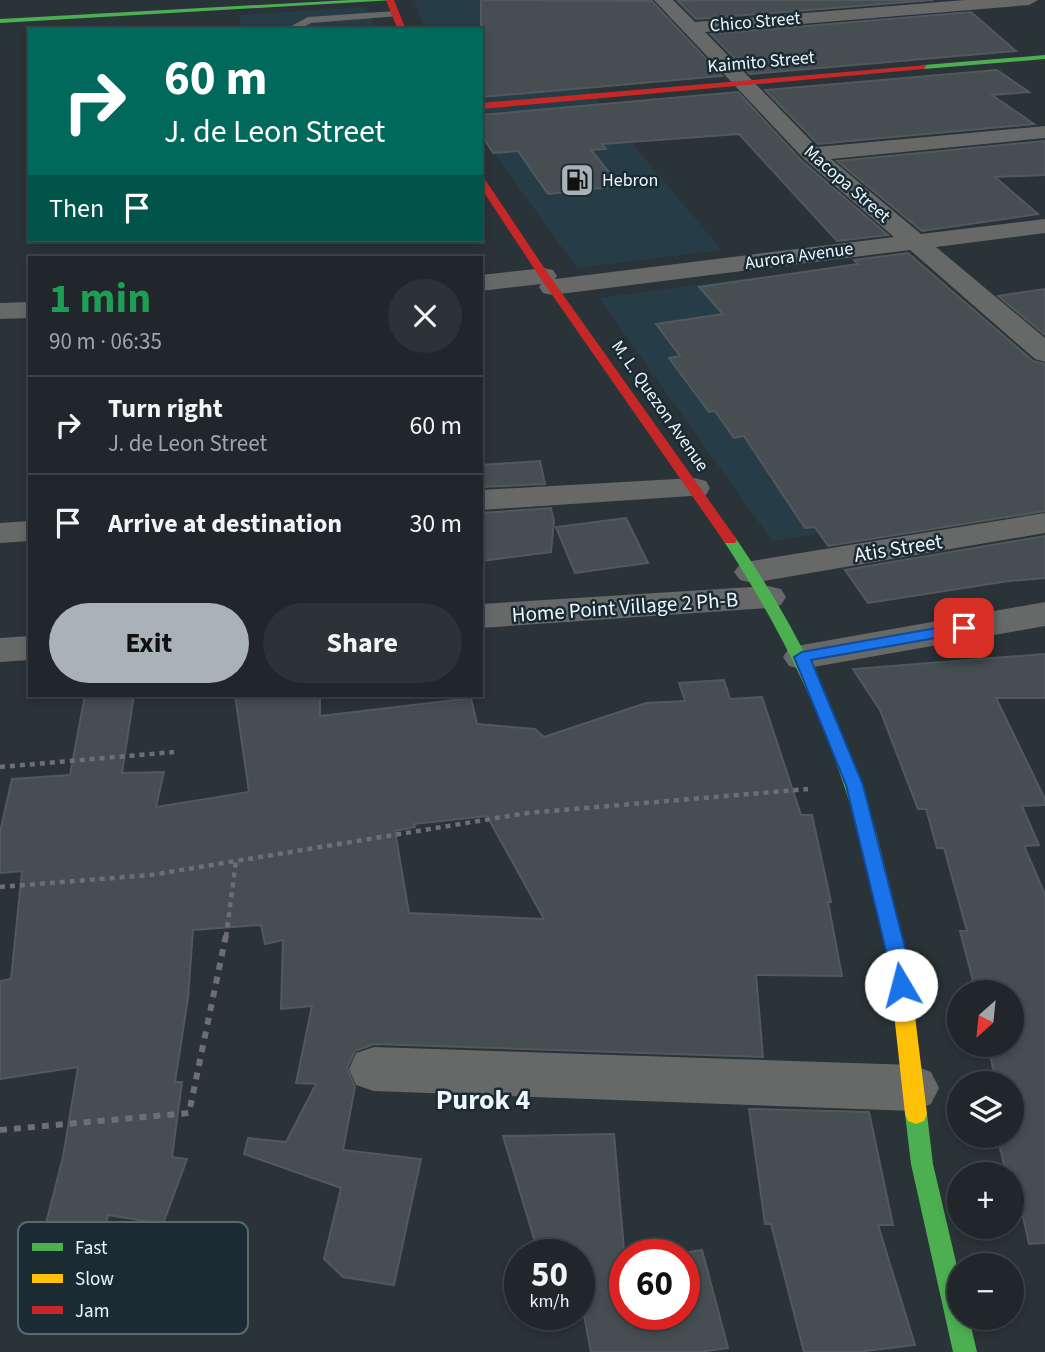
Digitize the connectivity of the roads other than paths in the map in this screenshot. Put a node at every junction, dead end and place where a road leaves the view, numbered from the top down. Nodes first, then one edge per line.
1 (663, 0) edge
2 (1029, 0) edge
3 (392, 5) edge
4 (182, 6) edge
5 (0, 21) edge
6 (293, 28) edge
7 (401, 28) edge
8 (690, 28) junction
9 (1045, 57) edge
10 (741, 83) junction
11 (483, 106) edge
12 (1045, 132) edge
13 (812, 154) junction
14 (483, 183) edge
15 (1045, 226) edge
16 (913, 241) junction
17 (548, 282) junction
18 (483, 283) edge
19 (28, 310) edge
20 (0, 312) edge
21 (1045, 353) edge
22 (694, 488) junction
23 (483, 500) edge
24 (1045, 523) edge
25 (28, 531) edge
26 (0, 533) edge
27 (760, 584) junction
28 (1045, 614) edge
29 (483, 616) edge
30 (28, 648) edge
31 (0, 650) edge
32 (802, 657) junction
33 (374, 1069) dead end
34 (913, 1088) junction
35 (965, 1352) edge

1 - 8 street, Macopa Street
2 - 8 street, Chico Street
3 - 4 main road
3 - 6 lane
3 - 7 main road
4 - 5 main road
8 - 10 street, Macopa Street
9 - 10 main road, Kaimito Street
10 - 11 main road, Kaimito Street
10 - 13 street, Macopa Street
12 - 13 street
13 - 16 street, Macopa Street
14 - 17 main road, M. L. Quezon Avenue
15 - 16 street, Aurora Avenue
16 - 17 street, Aurora Avenue
16 - 21 street, Macopa Street
17 - 18 street, Aurora Avenue
17 - 22 main road, M. L. Quezon Avenue
19 - 20 street
22 - 23 street
22 - 27 main road, M. L. Quezon Avenue
24 - 27 street, Atis Street
25 - 26 street
27 - 29 street, Home Point Village 2 Ph-B
27 - 32 main road, M. L. Quezon Avenue
28 - 32 street
30 - 31 street
32 - 34 main road, M. L. Quezon Avenue
33 - 34 street
34 - 35 main road, M. L. Quezon Avenue

